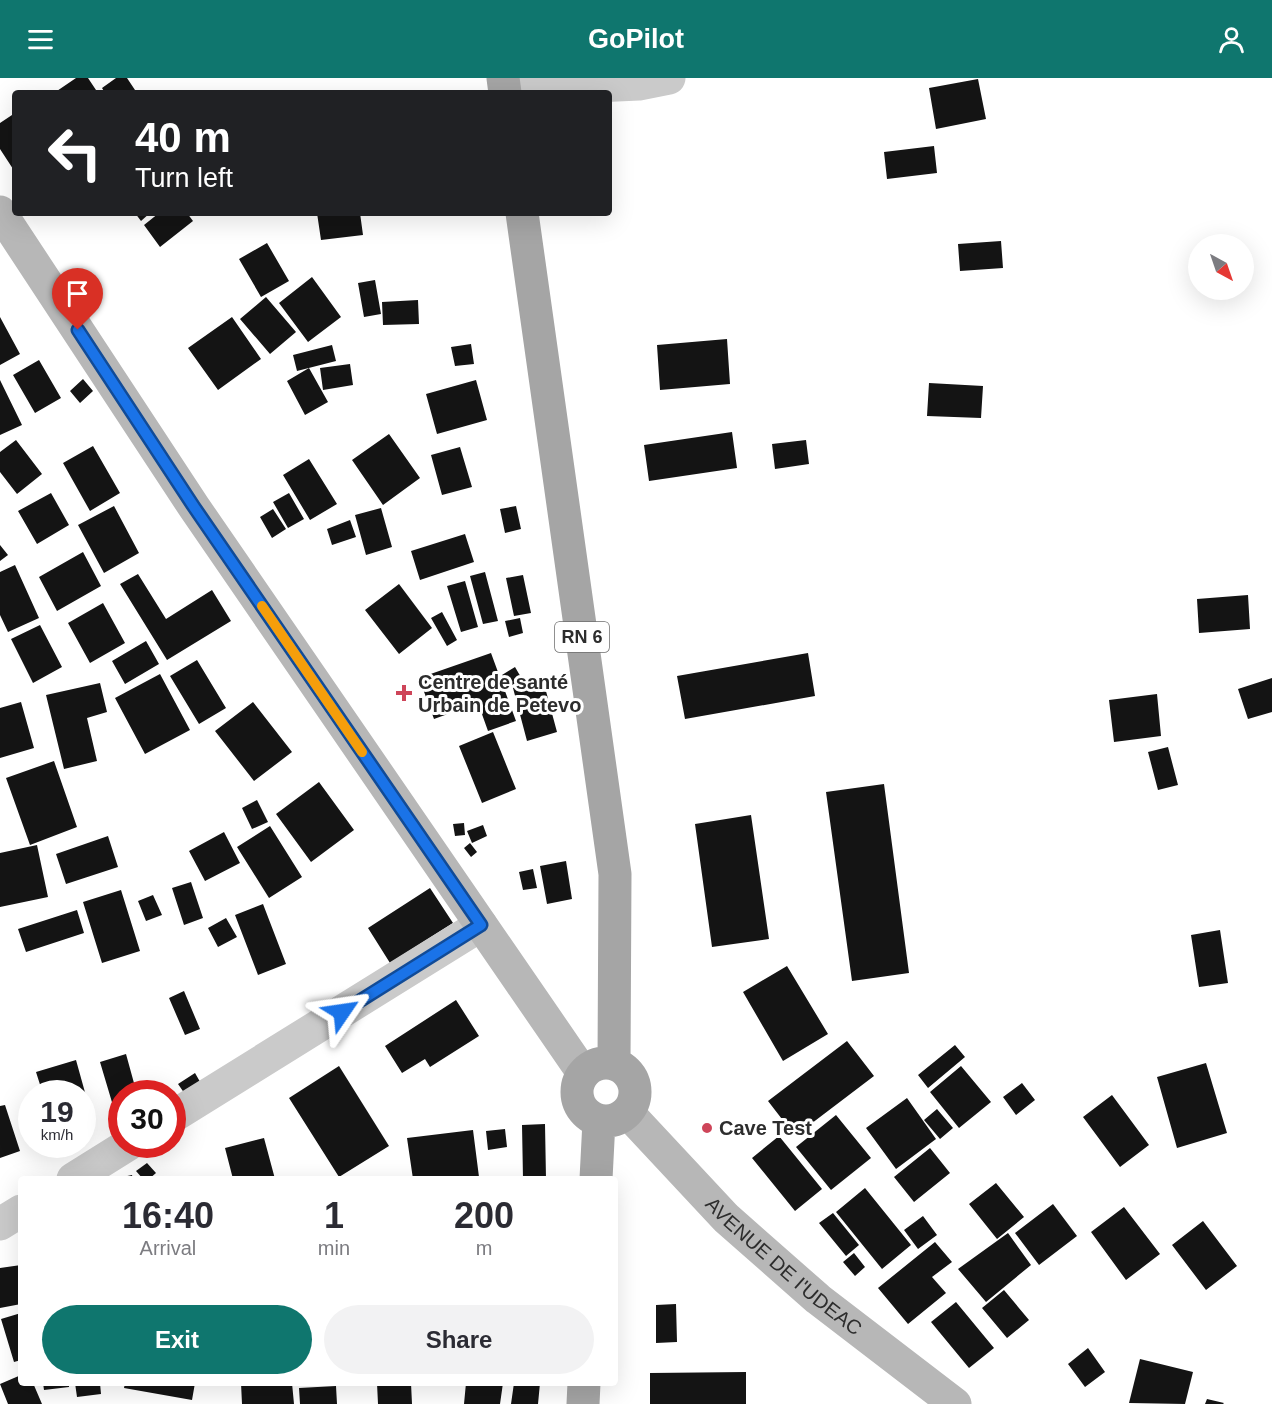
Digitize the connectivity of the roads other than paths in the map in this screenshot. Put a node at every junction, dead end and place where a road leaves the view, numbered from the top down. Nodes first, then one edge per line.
1 (669, 78) edge
2 (504, 87) edge
3 (0, 212) edge
4 (522, 216) edge
5 (481, 925) junction
6 (614, 1063) junction
7 (583, 1073) junction
8 (186, 1109) edge
9 (614, 1117) junction
10 (108, 1157) edge
11 (78, 1176) edge
12 (597, 1176) edge
13 (18, 1213) edge
14 (0, 1224) edge
15 (584, 1386) edge
16 (582, 1404) edge
17 (955, 1404) edge

1 - 2 street
3 - 5 street
4 - 6 main road, RN 6
5 - 7 street
5 - 8 street
6 - 7 main road
6 - 9 main road
7 - 9 main road
9 - 12 main road
9 - 17 street, AVENUE DE I'UDEAC
10 - 11 street
13 - 14 street
15 - 16 main road

